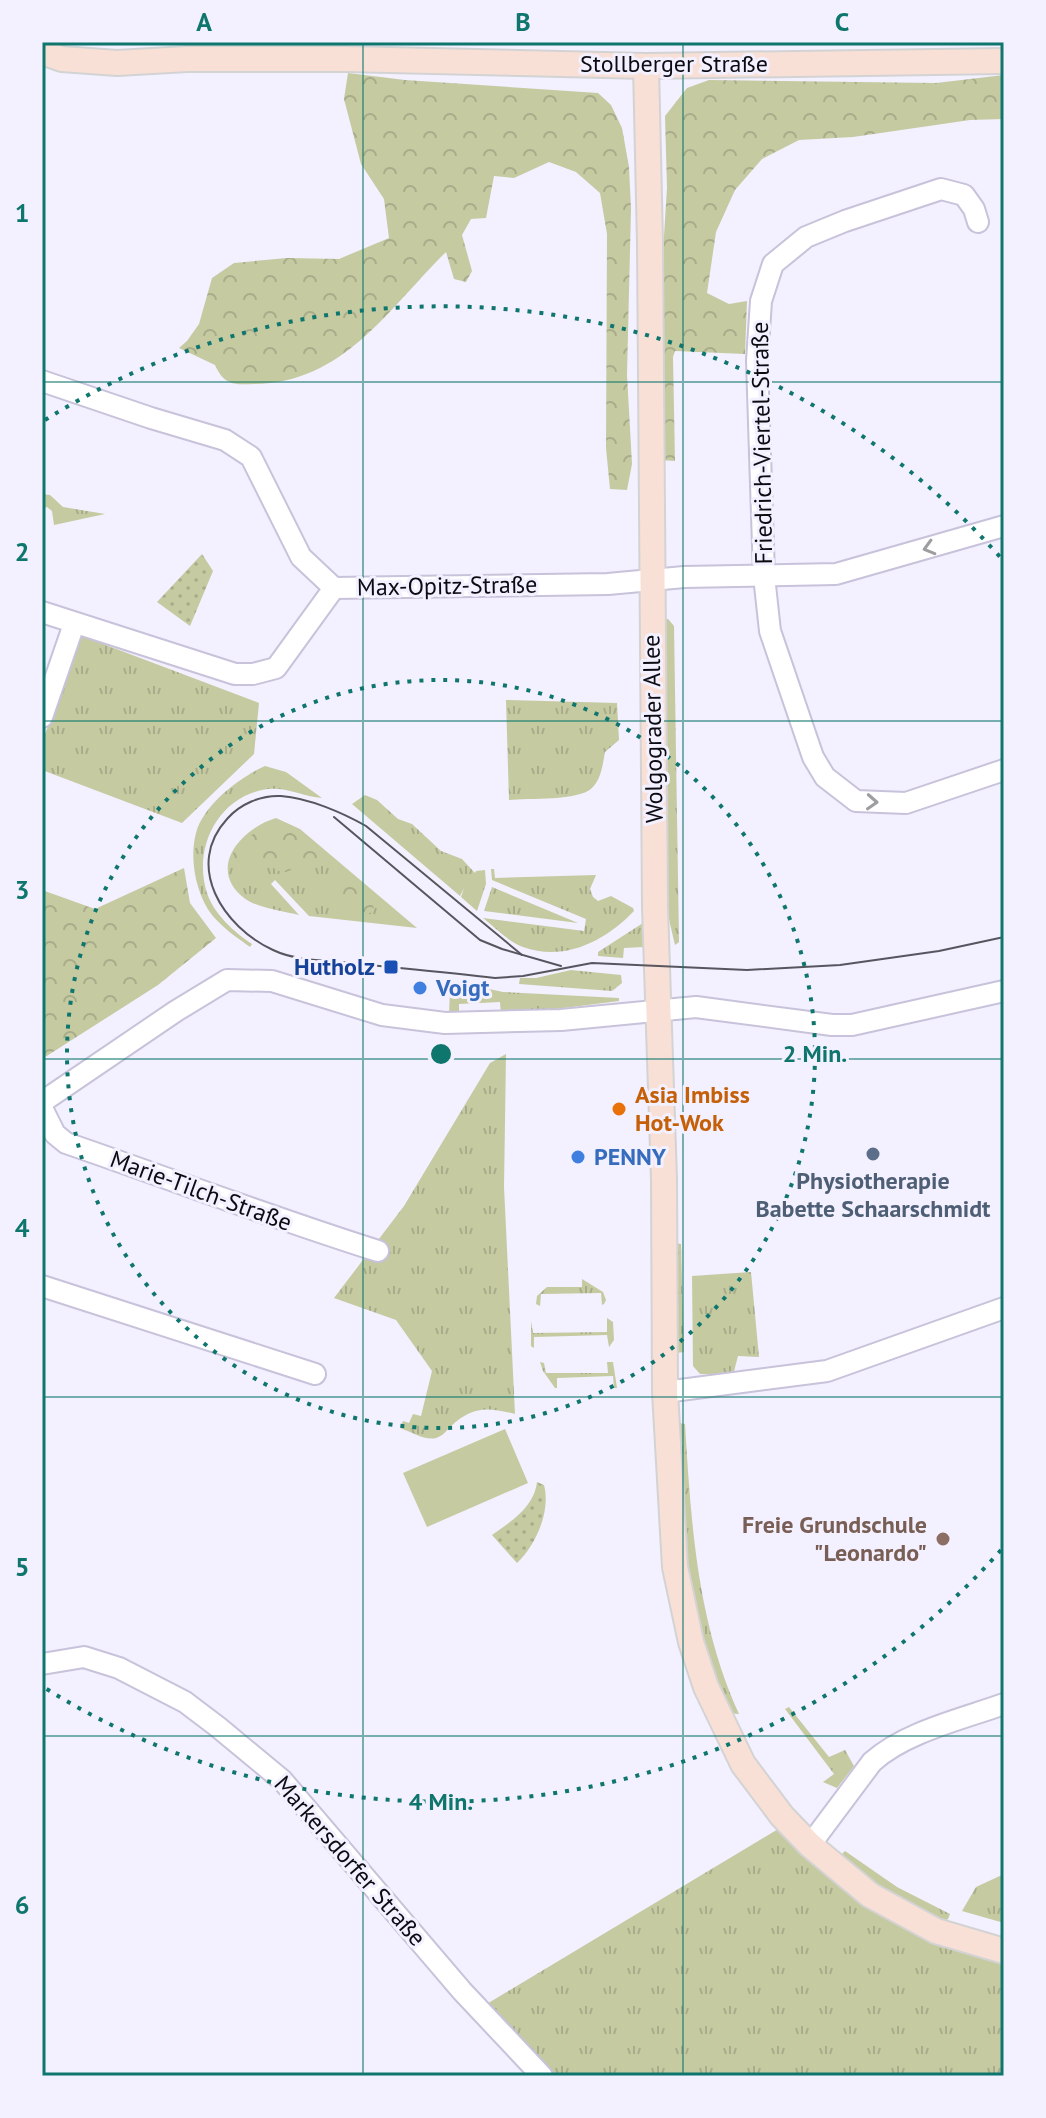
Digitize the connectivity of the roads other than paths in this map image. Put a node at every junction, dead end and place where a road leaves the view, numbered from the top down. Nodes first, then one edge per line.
1 (42, 52) edge
2 (1004, 61) edge
3 (646, 66) junction
4 (978, 222) dead end
5 (42, 381) edge
6 (1004, 526) edge
7 (764, 576) junction
8 (652, 579) junction
9 (334, 588) junction
10 (42, 612) edge
11 (74, 624) junction
12 (42, 717) edge
13 (1004, 770) edge
14 (1004, 991) edge
15 (660, 1011) junction
16 (42, 1102) edge
17 (42, 1108) edge
18 (378, 1251) dead end
19 (42, 1286) edge
20 (1004, 1308) edge
21 (315, 1374) dead end
22 (665, 1392) junction
23 (42, 1664) edge
24 (1004, 1704) edge
25 (810, 1845) junction
26 (1004, 1951) edge
27 (542, 2076) edge

1 - 3 main road, Stollberger Straße
2 - 3 main road, Stollberger Straße
3 - 8 main road, Wolgograder Allee
4 - 7 street, Friedrich-Viertel-Straße
5 - 9 street, Max-Opitz-Straße
6 -> 7 street, Friedrich-Viertel-Straße
7 - 8 street, Friedrich-Viertel-Straße
7 -> 13 street, Friedrich-Viertel-Straße
8 - 9 street, Max-Opitz-Straße
8 - 15 main road, Wolgograder Allee
9 - 11 street
10 - 11 street
11 - 12 street
14 - 15 street
15 - 16 street
15 - 22 main road, Wolgograder Allee
17 - 18 street, Marie-Tilch-Straße
19 - 21 street
20 - 22 street
22 - 25 main road, Wolgograder Allee
23 - 27 street, Markersdorfer Straße
24 - 25 street
25 - 26 main road, Wolgograder Allee

